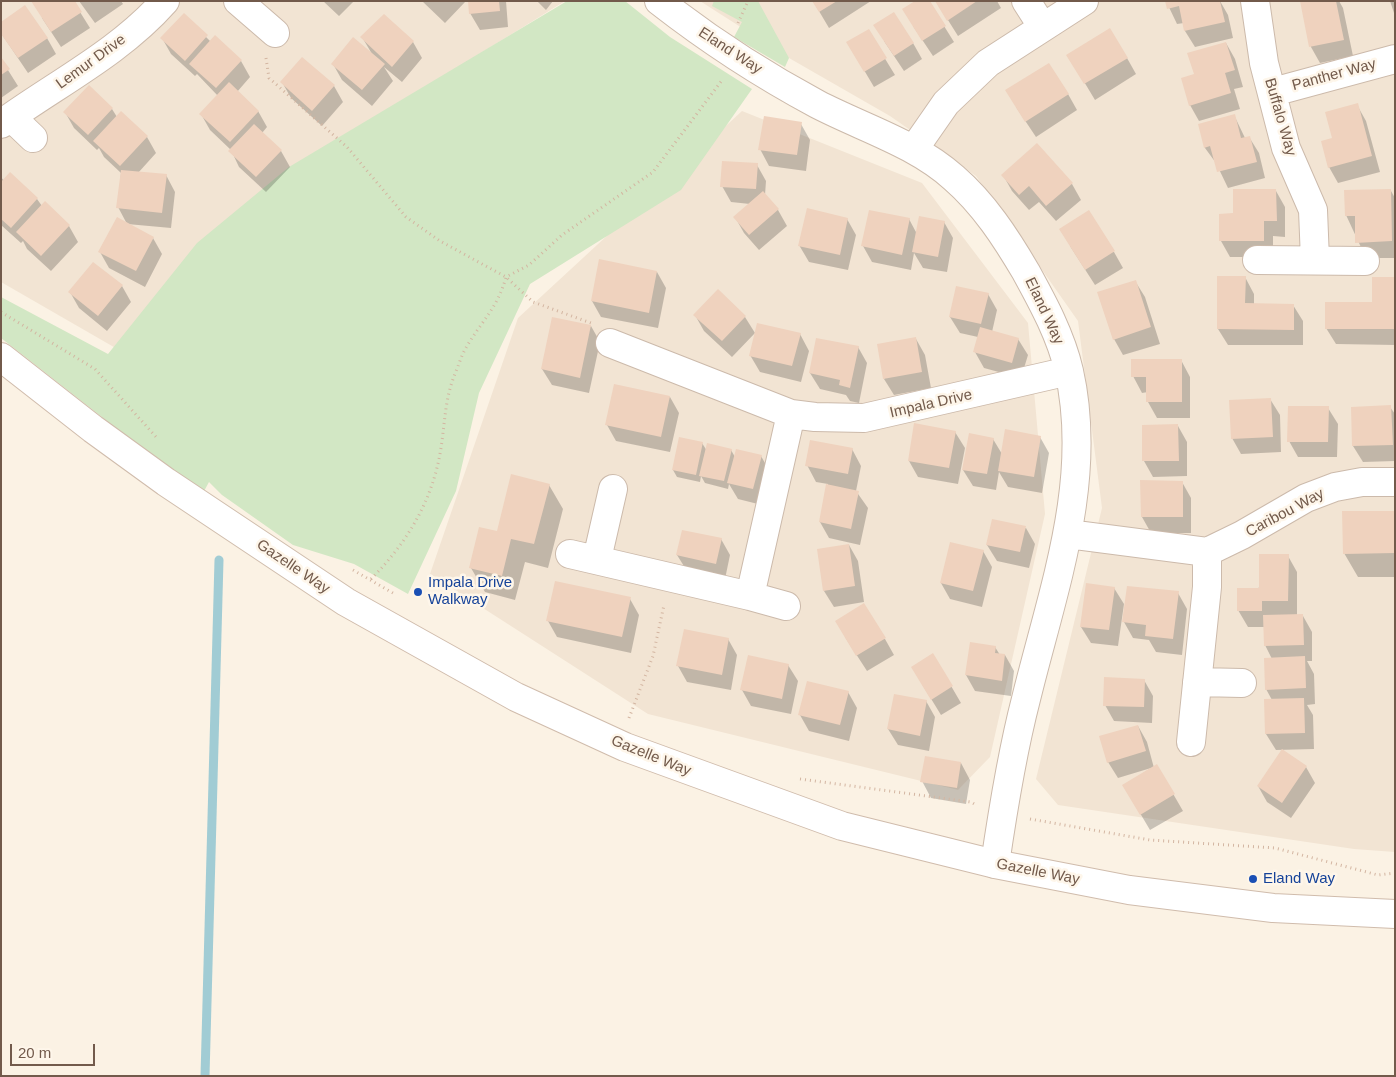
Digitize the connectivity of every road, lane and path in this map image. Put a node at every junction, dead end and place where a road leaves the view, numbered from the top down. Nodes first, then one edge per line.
1 (165, 1) edge
2 (659, 1) edge
3 (1026, 1) edge
4 (1084, 1) edge
5 (1256, 1) edge
6 (242, 3) edge
7 (1042, 26) junction
8 (275, 33) joint
9 (738, 59) junction
10 (1395, 59) edge
11 (1273, 92) junction
12 (6, 120) edge
13 (33, 138) dead end
14 (914, 149) junction
15 (1257, 260) dead end
16 (1315, 260) junction
17 (1365, 261) dead end
18 (506, 277) junction
19 (1, 312) edge
20 (610, 343) joint
21 (1, 357) edge
22 (1069, 371) junction
23 (791, 414) junction
24 (164, 445) dead end
25 (1395, 482) edge
26 (613, 489) dead end
27 (1068, 534) junction
28 (1207, 552) junction
29 (570, 554) dead end
30 (597, 560) junction
31 (351, 569) dead end
32 (670, 577) junction
33 (371, 579) junction
34 (396, 595) dead end
35 (750, 596) junction
36 (786, 606) dead end
37 (1197, 682) junction
38 (1242, 683) dead end
39 (626, 727) dead end
40 (1191, 742) dead end
41 (798, 779) dead end
42 (1001, 821) junction
43 (995, 864) junction
44 (1395, 873) edge
45 (1395, 914) edge

1 - 12 street, Lemur Drive
2 - 9 street, Eland Way
3 - 7 street
4 - 7 street
5 - 11 street, Buffalo Way
6 - 8 street
7 - 14 street
8 - 18 path
9 - 14 street, Eland Way
9 - 18 path
10 - 11 street, Panther Way
11 - 16 street, Buffalo Way
12 - 13 street, Lemur Drive
14 - 22 street, Eland Way
15 - 16 street
16 - 17 street
18 - 20 path
18 - 33 path
19 - 24 path
20 - 23 street, Impala Drive
21 - 43 street, Gazelle Way
22 - 23 street, Impala Drive
22 - 27 street, Eland Way
23 - 35 street
25 - 28 street, Caribou Way
26 - 30 street
27 - 28 street
27 - 42 street, Eland Way
28 - 37 street
29 - 30 street
30 - 32 street
31 - 33 path
32 - 35 street
32 - 39 path
33 - 34 path
35 - 36 street
37 - 38 street
37 - 40 street
41 - 42 path
42 - 43 street, Eland Way
42 - 44 path
43 - 45 street, Gazelle Way

